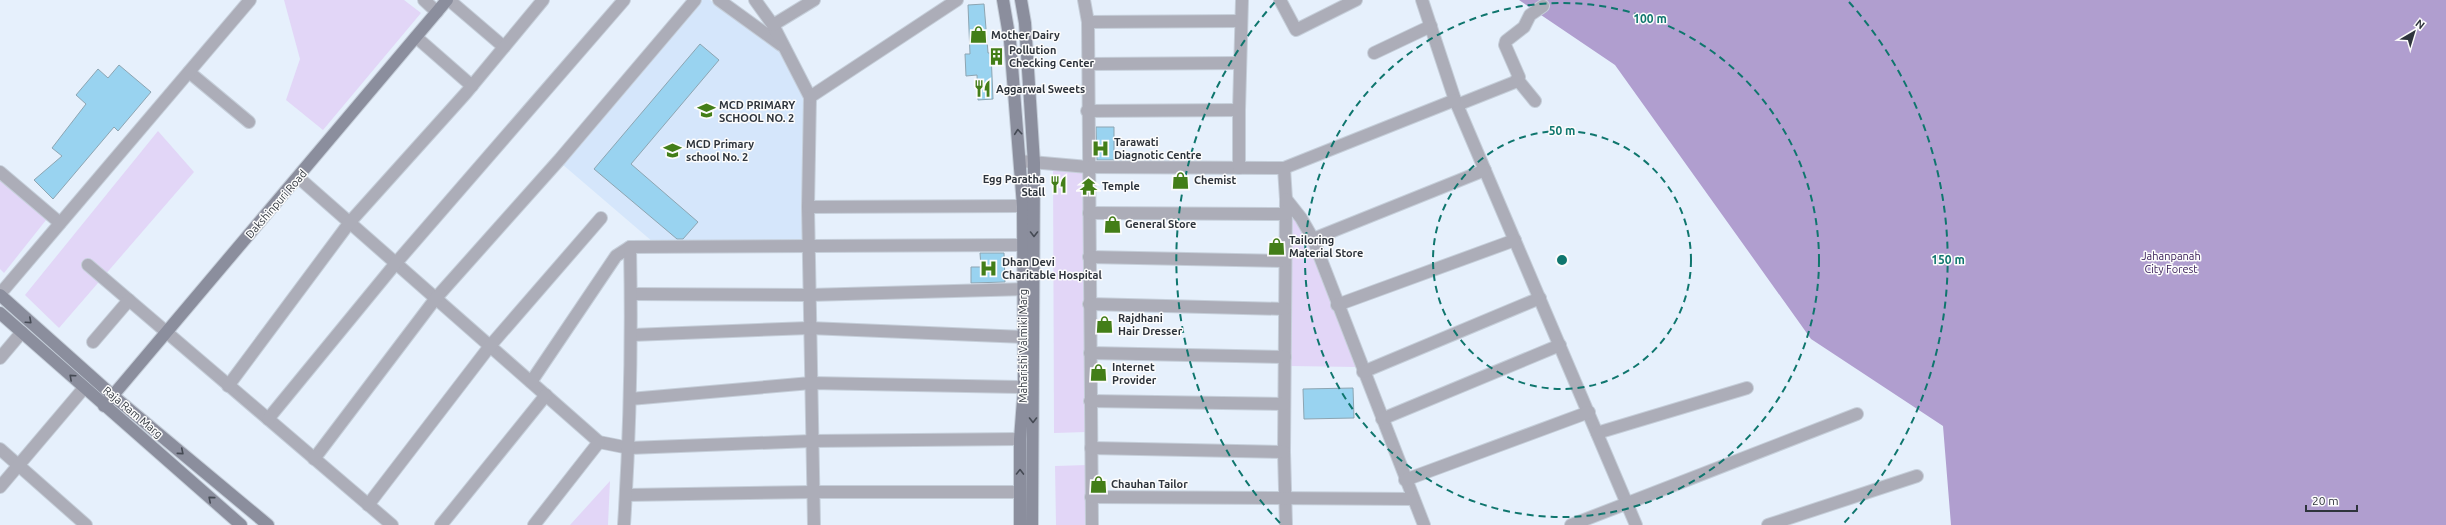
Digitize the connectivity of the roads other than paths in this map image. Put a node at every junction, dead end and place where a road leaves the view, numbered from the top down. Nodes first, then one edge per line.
1 (250, 0) edge
2 (424, 0) edge
3 (448, 0) edge
4 (543, 0) edge
5 (624, 0) edge
6 (695, 0) edge
7 (719, 0) edge
8 (755, 0) edge
9 (814, 0) edge
10 (957, 0) edge
11 (1003, 0) edge
12 (1020, 0) edge
13 (1084, 0) edge
14 (1242, 0) edge
15 (1280, 0) edge
16 (1356, 0) edge
17 (1422, 0) edge
18 (1543, 6) dead end
19 (438, 12) junction
20 (1240, 21) junction
21 (1088, 22) junction
22 (773, 25) junction
23 (1431, 26) junction
24 (416, 37) junction
25 (784, 46) junction
26 (504, 47) junction
27 (1374, 53) dead end
28 (1240, 63) junction
29 (1088, 64) junction
30 (189, 72) junction
31 (1517, 79) junction
32 (472, 86) junction
33 (810, 97) junction
34 (1535, 102) dead end
35 (1456, 103) junction
36 (1238, 110) junction
37 (1087, 111) junction
38 (249, 122) dead end
39 (1020, 161) junction
40 (1034, 164) junction
41 (1088, 167) junction
42 (1239, 168) junction
43 (1284, 168) junction
44 (1485, 170) junction
45 (0, 172) edge
46 (299, 178) junction
47 (1286, 199) junction
48 (1028, 206) junction
49 (808, 207) junction
50 (1089, 213) junction
51 (1286, 214) junction
52 (601, 218) dead end
53 (350, 222) junction
54 (60, 223) junction
55 (1313, 239) junction
56 (1515, 240) junction
57 (809, 245) junction
58 (1023, 245) junction
59 (630, 247) junction
60 (1089, 257) junction
61 (1285, 260) junction
62 (396, 263) junction
63 (88, 265) dead end
64 (1023, 289) junction
65 (631, 294) junction
66 (0, 295) edge
67 (809, 295) junction
68 (436, 298) junction
69 (1540, 298) junction
70 (129, 300) junction
71 (1090, 304) junction
72 (1337, 305) junction
73 (1285, 309) junction
74 (0, 313) edge
75 (809, 328) junction
76 (22, 332) junction
77 (165, 332) junction
78 (632, 335) junction
79 (1023, 337) junction
80 (93, 342) dead end
81 (1560, 345) junction
82 (490, 346) junction
83 (1090, 352) junction
84 (1285, 357) junction
85 (0, 358) edge
86 (1364, 372) junction
87 (531, 382) junction
88 (811, 383) junction
89 (228, 386) junction
90 (1024, 387) junction
91 (84, 388) junction
92 (1747, 388) dead end
93 (112, 395) junction
94 (546, 395) junction
95 (630, 400) junction
96 (1090, 401) junction
97 (1284, 404) junction
98 (104, 406) junction
99 (1589, 412) junction
100 (1857, 414) dead end
101 (268, 419) junction
102 (1382, 419) junction
103 (1597, 433) junction
104 (1020, 439) junction
105 (812, 441) junction
106 (599, 442) junction
107 (629, 448) junction
108 (1091, 448) junction
109 (0, 449) edge
110 (1284, 452) junction
111 (314, 459) junction
112 (19, 465) junction
113 (1917, 476) dead end
114 (1406, 480) junction
115 (0, 487) edge
116 (813, 492) junction
117 (1020, 492) junction
118 (626, 495) junction
119 (1091, 497) junction
120 (1286, 498) junction
121 (1413, 498) junction
122 (1628, 504) junction
123 (368, 505) junction
124 (1421, 521) edge
125 (86, 525) edge
126 (241, 525) edge
127 (268, 525) edge
128 (392, 525) edge
129 (441, 525) edge
130 (534, 525) edge
131 (624, 525) edge
132 (814, 525) edge
133 (1020, 525) edge
134 (1032, 525) edge
135 (1092, 525) edge
136 (1286, 525) edge
137 (1571, 525) edge
138 (1636, 525) edge
139 (1768, 525) edge

1 - 30 street
2 - 19 street
3 - 19 street, Dakshinpuri Road
3 - 26 street
4 - 26 street
5 - 62 street
6 - 68 street
7 - 25 street
8 - 22 street
9 - 22 street
10 - 33 street
39 -> 11 street, Maharishi Valmiki Marg
12 - 40 street, Maharishi Valmiki Marg
13 - 21 street
14 - 20 street
15 - 16 street
17 - 23 street
18 - 31 street
19 - 24 street, Dakshinpuri Road
20 - 21 street
20 - 28 street
21 - 29 street
22 - 25 street
23 - 27 street
23 - 35 street
24 - 32 street
24 - 46 street, Dakshinpuri Road
25 - 33 street
26 - 32 street
28 - 29 street
28 - 36 street
29 - 37 street
30 - 38 street
30 - 54 street
31 - 34 street
31 - 35 street
32 - 53 street
33 - 49 street
35 - 43 street
35 - 44 street
36 - 37 street
36 - 42 street
37 - 41 street
39 - 40 street
39 - 48 street, Maharishi Valmiki Marg
40 - 41 street
40 - 48 street, Maharishi Valmiki Marg
41 - 42 street
41 - 50 street
42 - 43 street
43 - 47 street
44 - 55 street
44 - 56 street
45 - 54 street
46 - 53 street
46 - 77 street, Dakshinpuri Road
47 - 51 street
47 - 55 street
48 - 49 street
48 - 58 street, Maharishi Valmiki Marg
48 -> 134 street, Maharishi Valmiki Marg
49 - 57 street
50 - 51 street
50 - 60 street
51 - 61 street
52 - 82 street
53 - 62 street
53 - 89 street
54 - 66 street
55 - 72 street
56 - 69 street
56 - 72 street
57 - 58 street
57 - 59 street
57 - 67 street
58 - 64 street, Maharishi Valmiki Marg
59 - 65 street
59 - 87 street
60 - 61 street
60 - 71 street
61 - 73 street
62 - 68 street
62 - 101 street
63 - 70 street
64 - 67 street
64 - 79 street, Maharishi Valmiki Marg
65 - 67 street
65 - 78 street
66 -> 93 street, Raja Ram Marg
67 - 75 street
68 - 82 street
68 - 111 street
69 - 81 street
69 - 86 street
70 - 77 street
70 - 80 street
71 - 73 street
71 - 83 street
72 - 86 street
73 - 84 street
74 - 76 street, Raja Ram Marg
75 - 78 street
75 - 79 street
75 - 88 street
76 - 85 street
91 -> 76 street, Raja Ram Marg
77 - 89 street
77 - 93 street, Dakshinpuri Road
78 - 95 street
79 - 90 street, Maharishi Valmiki Marg
81 - 99 street
81 - 102 street
82 - 87 street
82 - 123 street
83 - 84 street
83 - 96 street
84 - 97 street
86 - 102 street
87 - 94 street
88 - 90 street
88 - 95 street
88 - 105 street
89 - 101 street
90 - 104 street, Maharishi Valmiki Marg
91 - 98 street, Raja Ram Marg
91 - 112 street
92 - 103 street
93 - 98 street, Dakshinpuri Road
93 -> 127 street, Raja Ram Marg
94 - 106 street
94 - 129 street
95 - 107 street
96 - 97 street
96 - 108 street
97 - 110 street
126 -> 98 street, Raja Ram Marg
99 - 103 street
99 - 114 street
100 - 122 street
101 - 111 street
102 - 114 street
103 - 122 street
104 - 105 street
117 -> 104 street, Maharishi Valmiki Marg
105 - 107 street
105 - 116 street
106 - 107 street
106 - 130 street
107 - 118 street
108 - 110 street
108 - 119 street
109 - 112 street
110 - 120 street
111 - 123 street
112 - 115 street
112 - 125 street
113 - 139 street
114 - 121 street
116 - 117 street
116 - 118 street
116 - 132 street
117 - 133 street, Maharishi Valmiki Marg
118 - 131 street
119 - 120 street
119 - 135 street
120 - 121 street
120 - 136 street
121 - 124 street
122 - 137 street
122 - 138 street
123 - 128 street

